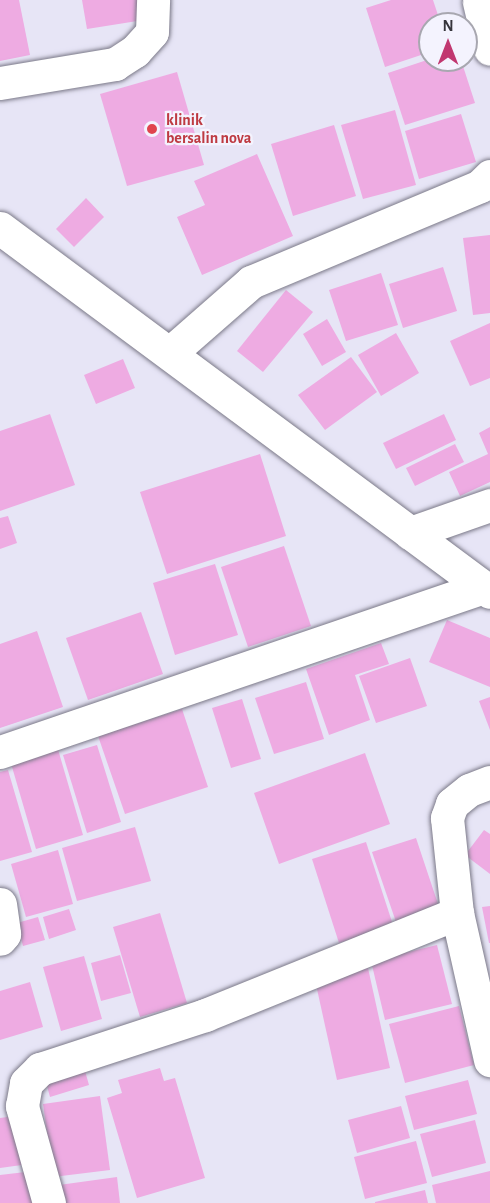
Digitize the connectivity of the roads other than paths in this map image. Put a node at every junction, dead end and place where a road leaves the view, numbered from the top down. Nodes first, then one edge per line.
1 (153, 0) edge
2 (479, 2) dead end
3 (490, 49) edge
4 (0, 83) edge
5 (490, 176) edge
6 (0, 228) edge
7 (170, 353) junction
8 (490, 505) edge
9 (410, 533) junction
10 (487, 590) edge
11 (0, 752) edge
12 (490, 782) edge
13 (0, 904) edge
14 (458, 913) junction
15 (0, 939) edge
16 (490, 1060) edge
17 (49, 1203) edge

1 - 4 street
2 - 3 street
5 - 7 street
6 - 7 street
7 - 9 street
8 - 9 street
9 - 10 street
10 - 11 street
12 - 14 street
13 - 15 street
14 - 16 street
14 - 17 street

